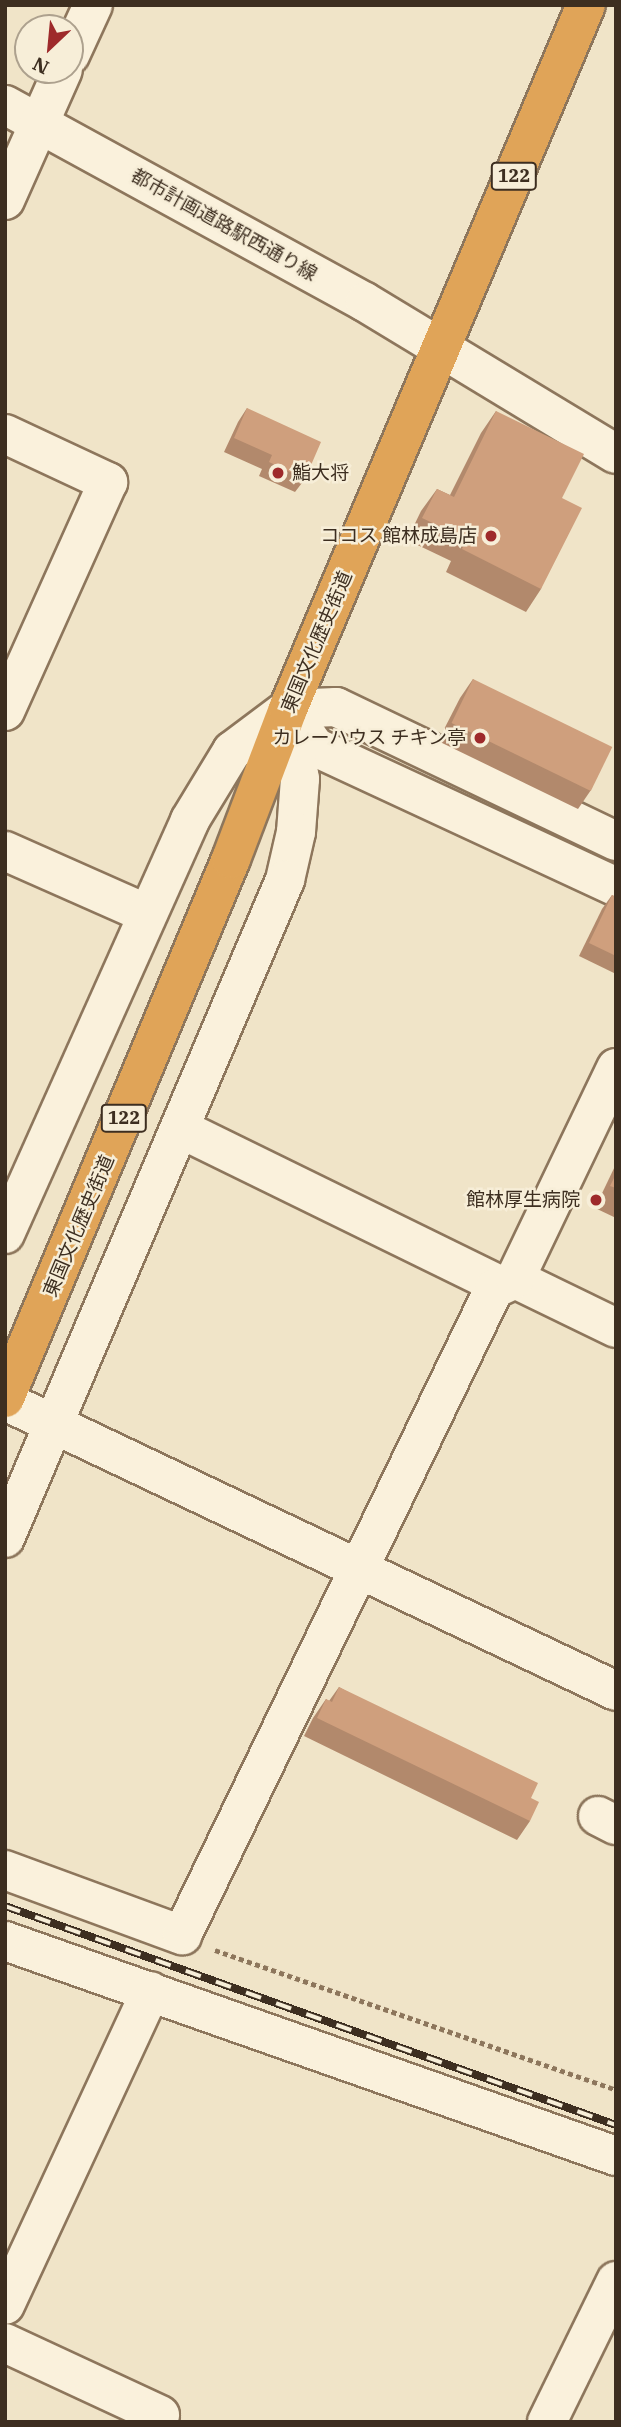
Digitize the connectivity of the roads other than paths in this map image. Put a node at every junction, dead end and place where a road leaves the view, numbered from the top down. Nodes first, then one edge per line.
1 (93, 5) edge
2 (586, 5) edge
3 (84, 25) edge
4 (58, 84) edge
5 (5, 105) edge
6 (39, 124) junction
7 (5, 200) edge
8 (442, 346) junction
9 (5, 434) edge
10 (616, 454) edge
11 (288, 709) junction
12 (5, 710) edge
13 (616, 841) edge
14 (5, 851) edge
15 (616, 887) edge
16 (145, 913) junction
17 (616, 1068) edge
18 (181, 1129) junction
19 (5, 1234) edge
20 (507, 1282) junction
21 (616, 1328) edge
22 (9, 1391) edge
23 (55, 1423) junction
24 (5, 1538) edge
25 (360, 1569) junction
26 (616, 1691) edge
27 (5, 1870) edge
28 (5, 1941) edge
29 (151, 1991) junction
30 (616, 2155) edge
31 (616, 2281) edge
32 (5, 2305) edge
33 (5, 2343) edge
34 (160, 2416) dead end
35 (547, 2422) edge

1 - 3 street
2 - 8 highway, 東国文化歴史街道 / 122
4 - 6 street
5 - 6 street, 都市計画道路駅西通り線
6 - 7 street
6 - 8 street, 都市計画道路駅西通り線
8 - 10 street, 都市計画道路駅西通り線
8 - 11 highway, 東国文化歴史街道 / 122
9 - 12 street
11 - 13 street
11 - 15 street
11 - 16 street
11 - 18 street
11 - 22 highway, 東国文化歴史街道 / 122
14 - 16 street
16 - 19 street
17 - 20 street
18 - 20 street
18 - 23 street
20 - 21 street
20 - 25 street
22 - 23 street
23 - 24 street
23 - 25 street
25 - 26 street
25 - 27 street
28 - 29 street
29 - 30 street
29 - 32 street
31 - 35 street
33 - 34 street

